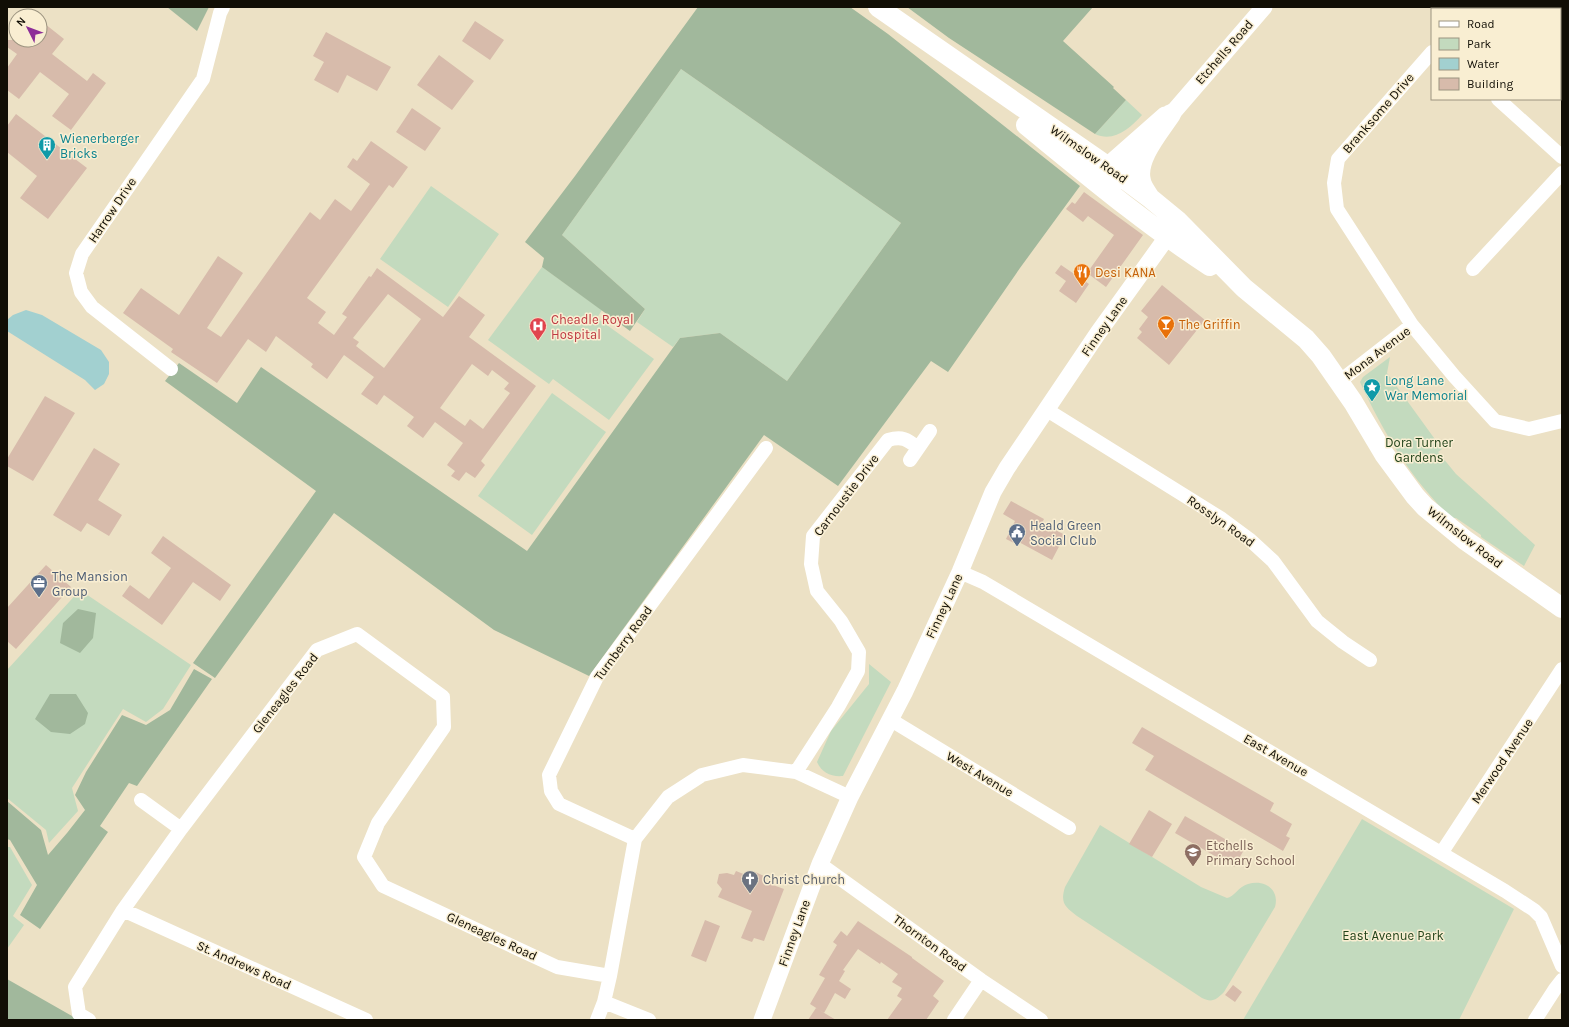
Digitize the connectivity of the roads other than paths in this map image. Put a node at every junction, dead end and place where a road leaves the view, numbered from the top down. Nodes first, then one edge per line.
1 (223, 7) edge
2 (878, 7) edge
3 (1264, 7) edge
4 (1431, 53) edge
5 (1185, 98) junction
6 (1499, 100) edge
7 (1171, 114) junction
8 (1562, 156) edge
9 (1562, 173) edge
10 (1107, 178) junction
11 (1150, 198) junction
12 (1173, 229) junction
13 (1473, 269) dead end
14 (1412, 324) junction
15 (171, 369) dead end
16 (1340, 381) junction
17 (1047, 410) junction
18 (1562, 421) edge
19 (930, 431) dead end
20 (766, 448) dead end
21 (918, 448) junction
22 (910, 460) dead end
23 (960, 572) junction
24 (1562, 608) edge
25 (1370, 660) dead end
26 (1562, 669) edge
27 (891, 720) junction
28 (796, 772) junction
29 (850, 797) junction
30 (142, 800) dead end
31 (1069, 828) dead end
32 (181, 829) junction
33 (635, 839) junction
34 (1442, 852) junction
35 (820, 864) junction
36 (122, 910) junction
37 (1562, 966) edge
38 (610, 976) junction
39 (981, 980) junction
40 (1562, 980) edge
41 (604, 1002) junction
42 (90, 1020) edge
43 (366, 1020) edge
44 (596, 1020) edge
45 (649, 1020) edge
46 (762, 1020) edge
47 (954, 1020) edge
48 (1041, 1020) edge
49 (1535, 1020) edge

1 - 15 street, Harrow Drive
2 - 10 main road, Wilmslow Road
3 - 5 street, Etchells Road
4 - 14 street, Branksome Drive
5 - 7 street, Etchells Road
5 - 10 street, Etchells Road
6 - 8 street
7 - 10 street, Etchells Road
7 - 11 main road
9 - 13 street
10 - 11 main road, Wilmslow Road
10 - 12 main road, Wilmslow Road
11 - 12 main road, Wilmslow Road
12 - 16 main road, Wilmslow Road
12 - 17 street, Finney Lane
14 - 16 street, Mona Avenue
14 - 18 street, Mona Avenue
16 - 24 main road, Wilmslow Road
17 - 23 street, Finney Lane
17 - 25 street, Rosslyn Road
19 - 21 street
20 - 33 street, Turnberry Road
21 - 22 street
21 - 28 street, Carnoustie Drive
23 - 27 street, Finney Lane
23 - 34 street, East Avenue
26 - 34 street, Merwood Avenue
27 - 29 street, Finney Lane
27 - 31 street, West Avenue
28 - 29 street
28 - 33 street
29 - 35 street, Finney Lane
30 - 32 street
32 - 36 street, Gleneagles Road
32 - 38 street, Gleneagles Road
33 - 38 street
34 - 37 street, East Avenue
35 - 39 street, Thornton Road
35 - 46 street, Finney Lane
36 - 42 street, Gleneagles Road
36 - 43 street, St. Andrews Road
38 - 41 street
39 - 47 street
39 - 48 street, Thornton Road
40 - 49 street
41 - 44 street
41 - 45 street

